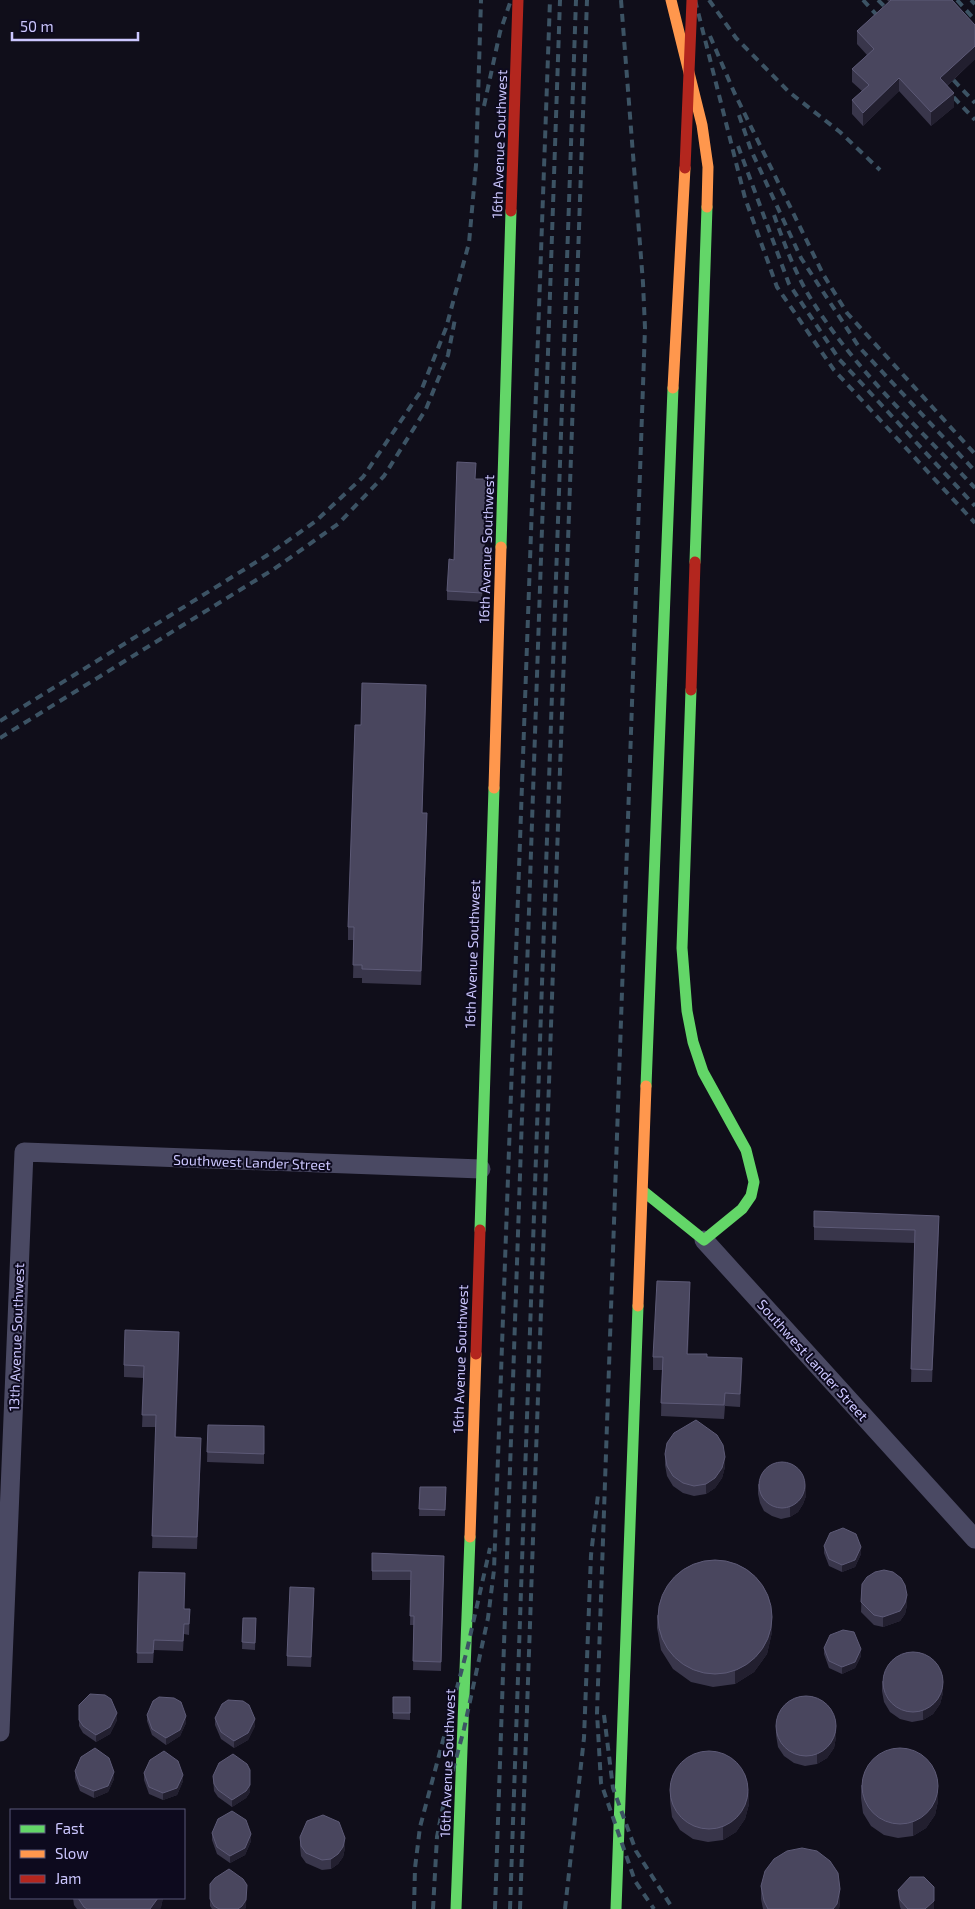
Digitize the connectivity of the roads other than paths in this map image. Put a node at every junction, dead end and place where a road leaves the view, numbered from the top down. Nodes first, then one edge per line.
1 (518, 0) edge
2 (671, 0) edge
3 (692, 0) edge
4 (24, 1152) joint
5 (481, 1169) junction
6 (643, 1190) junction
7 (704, 1240) junction
8 (975, 1539) edge
9 (0, 1732) edge
10 (456, 1909) edge
11 (616, 1909) edge

1 - 5 street, 16th Avenue Southwest
2 - 7 street
3 - 6 street, bridge
4 - 5 street, Southwest Lander Street
4 - 9 street, 13th Avenue Southwest
5 - 10 street, 16th Avenue Southwest
6 - 7 street, Southwest Lander Street
6 - 11 street
7 - 8 street, Southwest Lander Street

